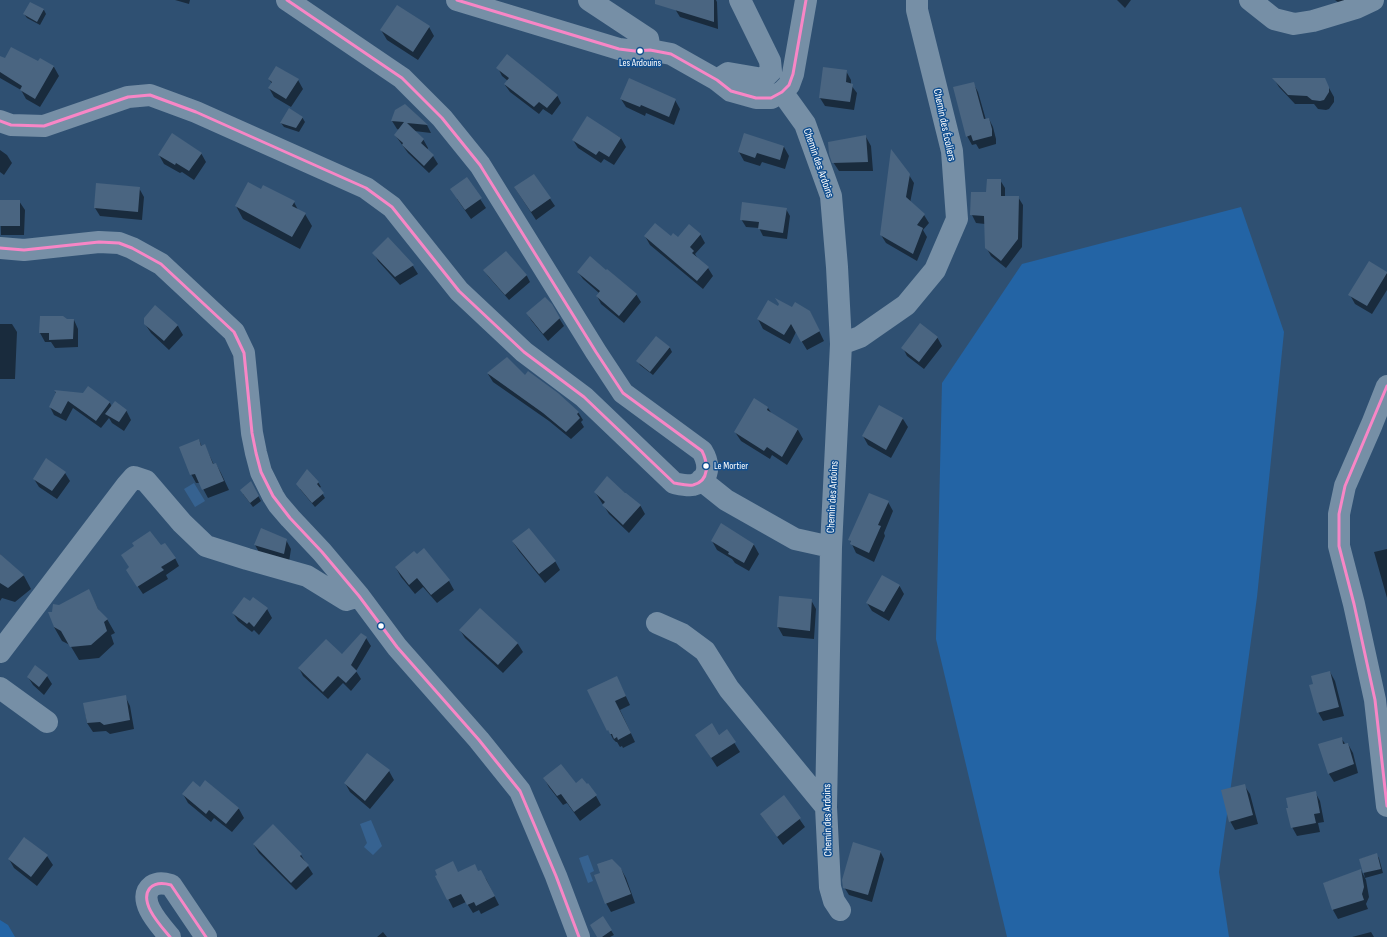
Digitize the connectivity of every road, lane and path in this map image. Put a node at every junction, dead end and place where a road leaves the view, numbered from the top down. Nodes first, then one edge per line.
1 (287, 0) edge
2 (457, 0) edge
3 (589, 0) edge
4 (740, 0) edge
5 (806, 0) edge
6 (917, 0) edge
7 (1250, 0) edge
8 (1373, 0) edge
9 (650, 50) junction
10 (717, 80) junction
11 (782, 92) junction
12 (0, 121) edge
13 (0, 248) edge
14 (841, 344) junction
15 (1387, 386) edge
16 (701, 480) junction
17 (831, 548) junction
18 (359, 596) junction
19 (657, 623) dead end
20 (0, 652) edge
21 (0, 688) edge
22 (47, 722) dead end
23 (1387, 806) edge
24 (826, 807) junction
25 (840, 910) dead end
26 (170, 937) edge
27 (206, 937) edge
28 (579, 937) edge

1 - 16 street
2 - 9 street
3 - 9 street
4 - 10 street
5 - 11 street
6 - 14 street, Chemin des Écoliers
7 - 8 street
9 - 10 street
10 - 11 street
11 - 14 street, Chemin des Ardoins
12 - 16 street
13 - 18 street
14 - 17 street, Chemin des Ardoins
15 - 23 street
16 - 17 street
17 - 24 street, Chemin des Ardoins
18 - 20 street
18 - 28 street
19 - 24 street
21 - 22 street
24 - 25 street, Chemin des Ardoins
26 - 27 street

